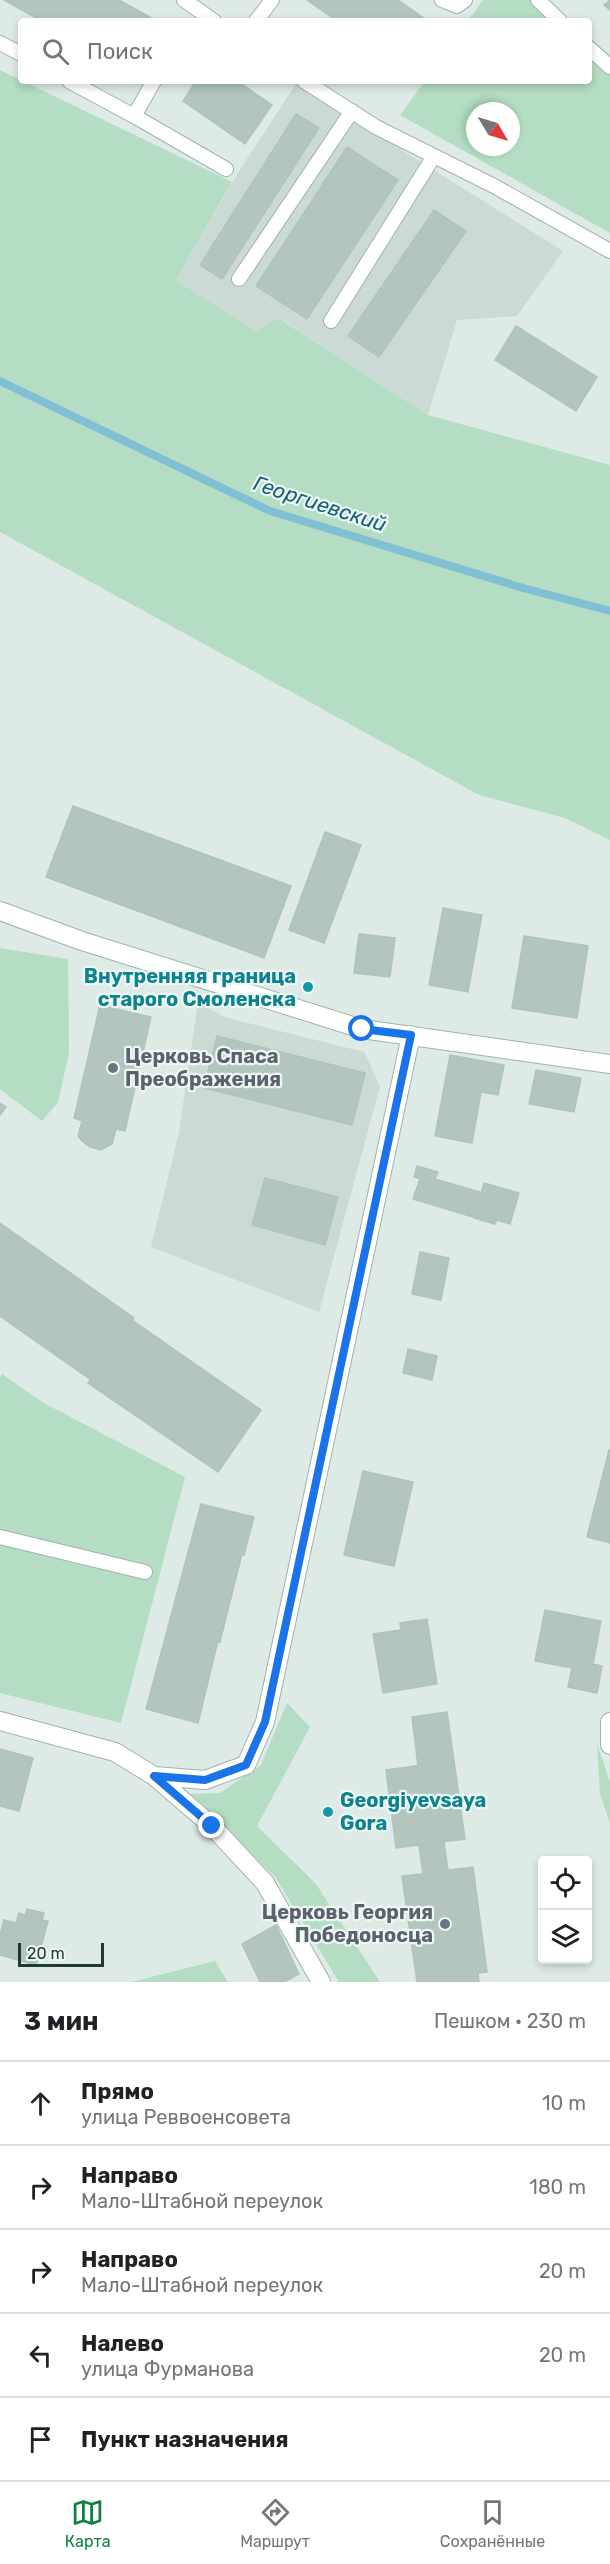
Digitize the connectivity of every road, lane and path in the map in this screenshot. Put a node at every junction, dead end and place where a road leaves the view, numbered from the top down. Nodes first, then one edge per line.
1 (272, 0) edge
2 (442, 0) edge
3 (465, 0) edge
4 (538, 0) edge
5 (190, 4) edge
6 (210, 18) edge
7 (258, 18) edge
8 (557, 18) edge
9 (0, 43) edge
10 (592, 51) edge
11 (18, 52) edge
12 (610, 67) edge
13 (75, 84) edge
14 (152, 84) edge
15 (309, 84) edge
16 (352, 111) junction
17 (134, 116) junction
18 (434, 156) junction
19 (226, 169) dead end
20 (610, 251) edge
21 (239, 279) dead end
22 (331, 321) dead end
23 (0, 910) edge
24 (411, 1035) junction
25 (610, 1064) edge
26 (0, 1537) edge
27 (145, 1572) dead end
28 (0, 1721) edge
29 (610, 1722) edge
30 (610, 1745) edge
31 (154, 1776) junction
32 (321, 1982) edge

1 - 7 lane
2 - 3 lane
4 - 8 lane
5 - 6 lane
9 - 11 lane
10 - 12 lane
13 - 17 lane
14 - 17 lane
15 - 16 lane
16 - 18 lane
16 - 21 lane
17 - 19 lane
18 - 20 lane
18 - 22 lane
23 - 24 street
24 - 25 street
24 - 31 street
26 - 27 lane
28 - 31 street
29 - 30 street
31 - 32 street

